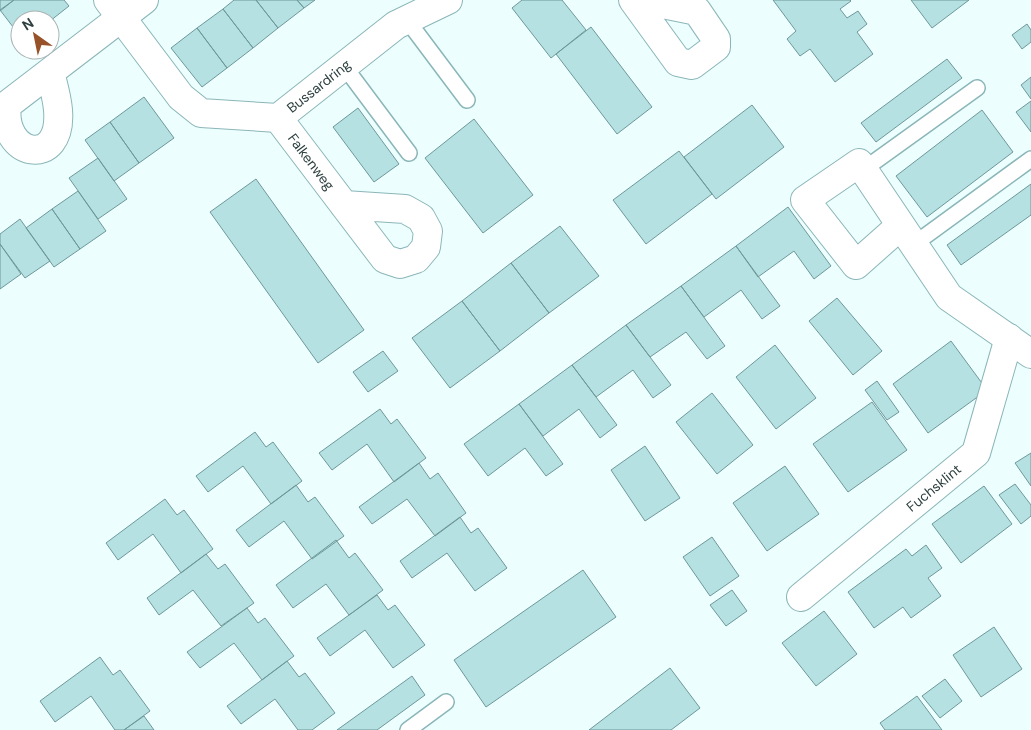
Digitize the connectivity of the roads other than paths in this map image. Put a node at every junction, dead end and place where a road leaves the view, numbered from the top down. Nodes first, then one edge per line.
1 (144, 0) edge
2 (448, 0) edge
3 (633, 0) edge
4 (643, 0) edge
5 (115, 8) edge
6 (407, 20) junction
7 (344, 66) junction
8 (50, 72) junction
9 (977, 88) dead end
10 (467, 100) dead end
11 (4, 102) edge
12 (278, 118) junction
13 (409, 153) dead end
14 (1031, 160) edge
15 (864, 170) junction
16 (344, 205) dead end
17 (907, 236) junction
18 (1008, 338) junction
19 (1031, 354) edge
20 (801, 597) dead end
21 (446, 702) dead end
22 (408, 730) edge

1 - 5 street
2 - 6 street, Bussardring
3 - 4 street
5 - 8 street
5 - 12 street, Bussardring
6 - 7 street, Bussardring
6 - 10 lane
7 - 12 street, Bussardring
7 - 13 lane
8 - 11 street
8 - 11 street
9 - 15 lane
12 - 16 street, Falkenweg
14 - 17 lane
15 - 17 street
15 - 17 street
17 - 18 street
18 - 19 street
18 - 20 street, Fuchsklint
21 - 22 lane

